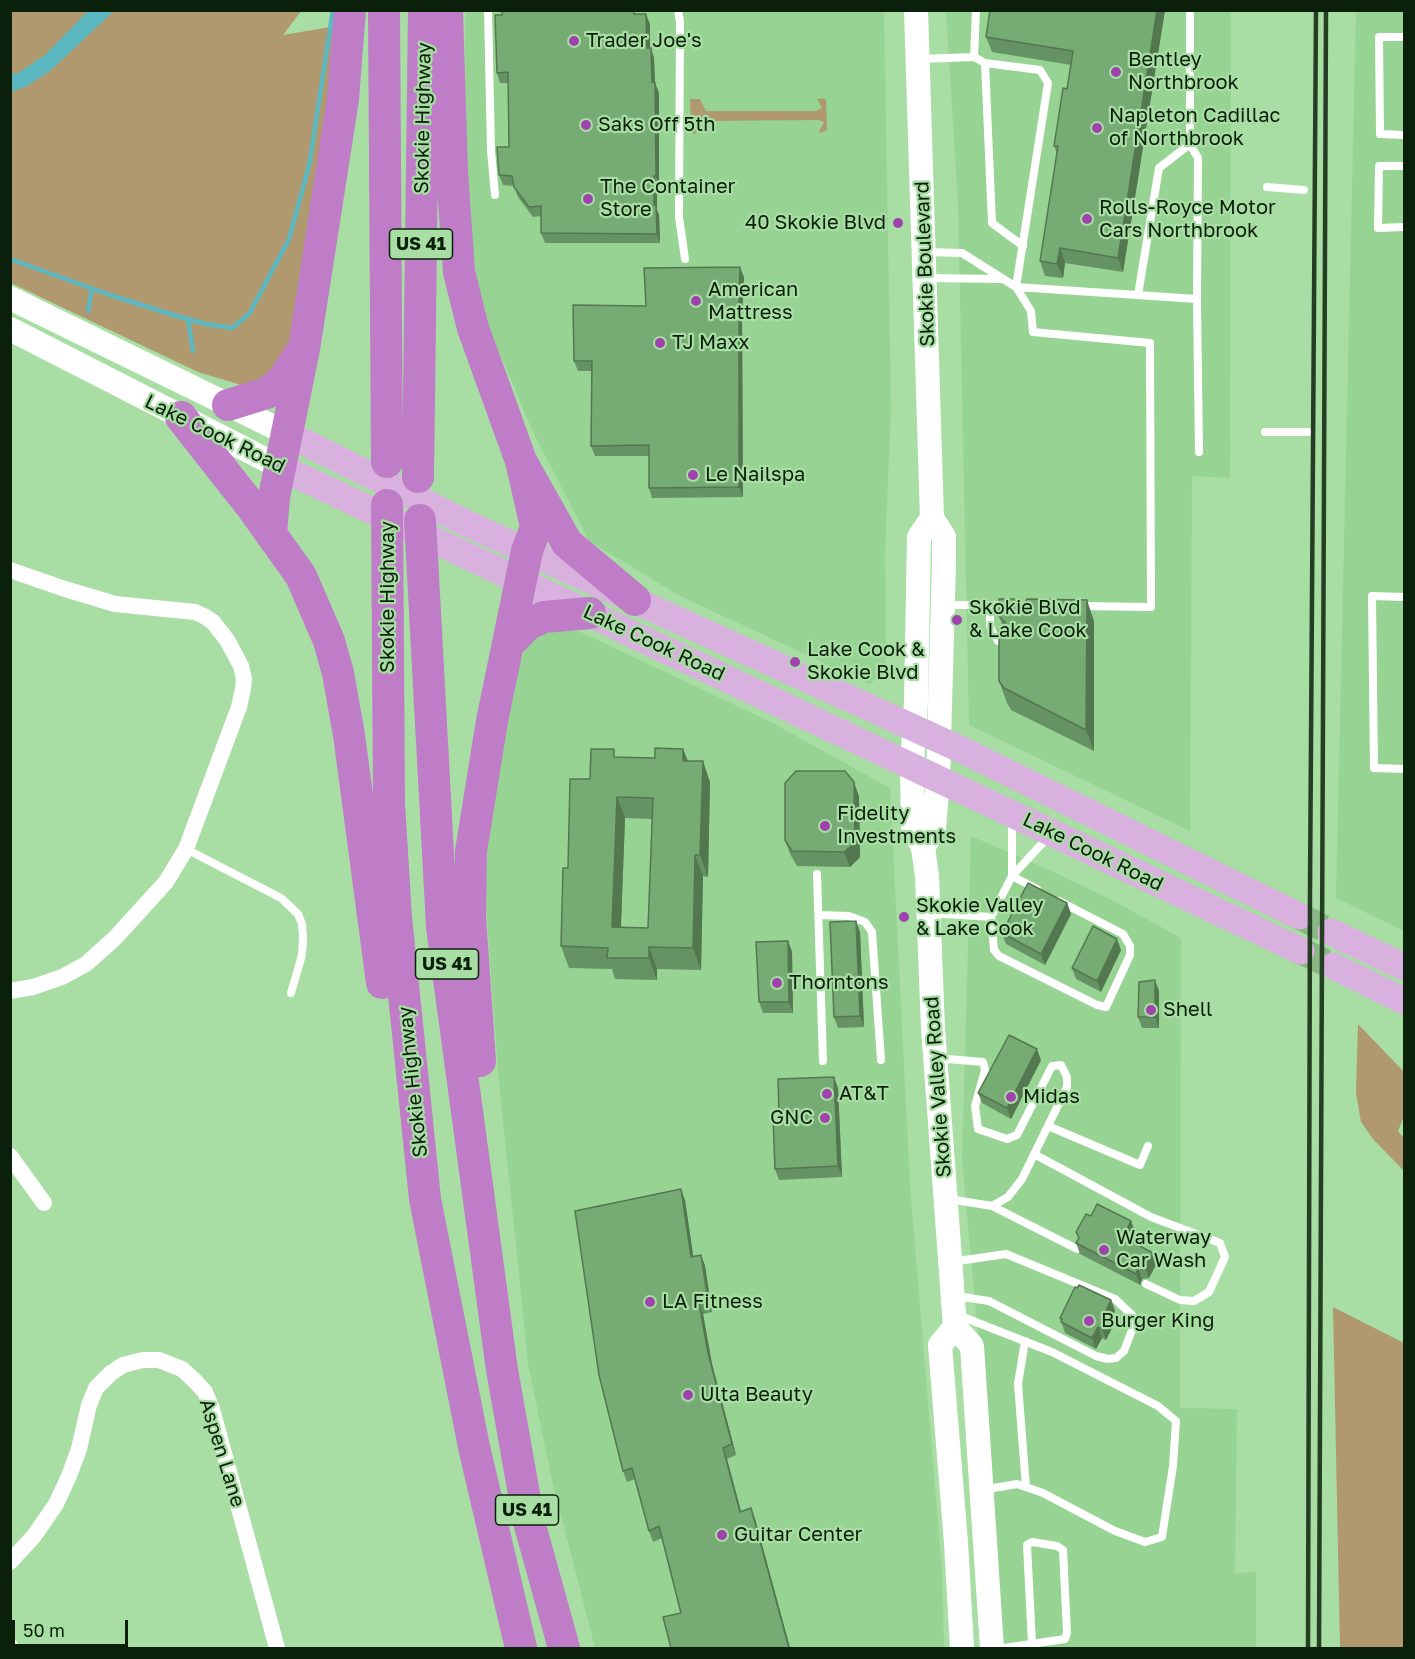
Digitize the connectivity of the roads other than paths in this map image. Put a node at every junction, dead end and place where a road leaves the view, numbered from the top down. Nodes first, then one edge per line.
1 (350, 10) edge
2 (384, 10) edge
3 (424, 10) edge
4 (447, 10) edge
5 (488, 10) edge
6 (678, 10) edge
7 (916, 10) edge
8 (976, 10) edge
9 (1190, 10) edge
10 (1404, 37) edge
11 (974, 57) junction
12 (918, 59) junction
13 (985, 63) junction
14 (1404, 135) edge
15 (1190, 144) junction
16 (1404, 166) edge
17 (1267, 187) dead end
18 (1304, 190) dead end
19 (495, 195) dead end
20 (1404, 227) edge
21 (1023, 246) junction
22 (925, 252) junction
23 (686, 259) dead end
24 (926, 278) junction
25 (1003, 279) junction
26 (1016, 287) junction
27 (1138, 295) junction
28 (10, 298) edge
29 (1197, 298) junction
30 (10, 329) edge
31 (304, 349) junction
32 (228, 405) junction
33 (181, 417) junction
34 (1265, 432) dead end
35 (1308, 432) dead end
36 (288, 434) junction
37 (1199, 452) dead end
38 (521, 461) junction
39 (387, 462) dead end
40 (280, 467) junction
41 (418, 477) dead end
42 (387, 506) dead end
43 (932, 518) junction
44 (420, 520) dead end
45 (271, 534) junction
46 (525, 566) junction
47 (10, 570) edge
48 (1404, 597) edge
49 (635, 600) junction
50 (943, 604) junction
51 (990, 605) junction
52 (1020, 605) edge
53 (1065, 606) edge
54 (590, 613) junction
55 (509, 644) junction
56 (1007, 644) edge
57 (927, 734) junction
58 (912, 766) junction
59 (1404, 769) edge
60 (938, 778) junction
61 (1012, 813) junction
62 (1053, 833) junction
63 (923, 848) junction
64 (186, 849) junction
65 (817, 874) dead end
66 (1012, 876) junction
67 (1042, 892) edge
68 (1052, 897) edge
69 (929, 912) junction
70 (819, 915) junction
71 (1299, 916) tunnel mouth
72 (991, 917) junction
73 (1331, 932) tunnel mouth
74 (1301, 951) tunnel mouth
75 (1333, 966) tunnel mouth
76 (1404, 967) edge
77 (10, 991) edge
78 (291, 993) dead end
79 (1404, 1001) edge
80 (936, 1058) junction
81 (881, 1060) dead end
82 (823, 1061) dead end
83 (1048, 1126) junction
84 (1148, 1146) dead end
85 (1034, 1154) junction
86 (10, 1156) edge
87 (425, 1199) junction
88 (946, 1199) junction
89 (44, 1203) dead end
90 (992, 1206) junction
91 (1077, 1249) edge
92 (951, 1262) junction
93 (1146, 1284) dead end
94 (954, 1312) junction
95 (1025, 1341) junction
96 (502, 1370) junction
97 (1026, 1487) junction
98 (982, 1490) junction
99 (10, 1562) edge
100 (1032, 1644) junction
101 (277, 1648) edge
102 (521, 1648) edge
103 (564, 1648) edge
104 (962, 1648) edge
105 (992, 1648) edge
106 (1004, 1648) edge

1 - 31 highway
2 - 39 highway, Skokie Highway / US 41
3 - 41 highway, Skokie Highway / US 41
4 - 38 highway
5 - 19 lane
6 - 23 lane
7 - 12 main road, Skokie Boulevard
8 - 11 lane
9 - 15 lane
10 - 14 lane
11 - 12 lane
11 - 13 lane
12 - 22 main road, Skokie Boulevard
13 - 21 lane
13 - 21 lane
15 - 27 lane
15 - 29 lane
16 - 20 lane
17 - 18 lane
21 - 26 lane
22 - 24 main road, Skokie Boulevard
22 - 25 lane
24 - 25 lane
24 - 43 main road, Skokie Boulevard
25 - 26 lane
26 - 27 lane
26 - 53 lane
27 - 29 lane
28 - 32 main road, Lake Cook Road
29 - 37 lane
30 - 33 main road, Lake Cook Road
31 - 32 highway
31 - 36 highway
32 - 36 main road, Lake Cook Road
33 - 40 main road, Lake Cook Road
33 - 45 highway
34 - 35 lane
36 - 40 highway
36 - 46 main road, Lake Cook Road
38 - 46 highway
38 - 49 highway
40 - 45 highway
40 - 46 main road, Lake Cook Road
42 - 87 highway, Skokie Highway / US 41
43 - 50 main road, Skokie Boulevard
43 - 57 main road, Skokie Boulevard
44 - 96 highway, Skokie Highway / US 41
45 - 87 highway
46 - 49 main road, Lake Cook Road
46 - 54 main road, Lake Cook Road
46 - 55 highway
47 - 64 street
48 - 59 lane
49 - 57 main road, Lake Cook Road
50 - 51 lane
50 - 57 main road, Skokie Boulevard
51 - 52 lane
51 - 56 lane
54 - 55 highway
54 - 58 main road, Lake Cook Road
55 - 96 highway
57 - 58 main road, Skokie Valley Road
57 - 60 main road
57 - 71 main road, Lake Cook Road
58 - 60 main road, Lake Cook Road
58 - 63 main road, Skokie Valley Road
60 - 61 main road, Lake Cook Road
60 - 63 main road
61 - 62 main road, Lake Cook Road
61 - 66 lane
62 - 66 lane
62 - 74 main road, Lake Cook Road
63 - 69 main road, Skokie Valley Road
64 - 77 street
64 - 78 lane
65 - 70 lane
66 - 67 lane
66 - 72 lane
68 - 72 lane
69 - 72 lane
69 - 80 main road, Skokie Valley Road
70 - 81 lane
70 - 82 lane
73 - 76 main road
75 - 79 main road
80 - 83 lane
80 - 88 main road, Skokie Valley Road
83 - 84 lane
83 - 85 lane
85 - 90 lane
85 - 93 lane
86 - 89 street
87 - 102 highway, Skokie Highway / US 41
88 - 90 lane
88 - 92 main road, Skokie Valley Road
90 - 91 lane
92 - 94 main road, Skokie Valley Road
92 - 94 lane
94 - 95 lane
94 - 98 main road
94 - 104 main road
95 - 97 lane
95 - 97 lane
96 - 103 highway, Skokie Highway / US 41
97 - 98 lane
98 - 105 main road
99 - 101 street, Aspen Lane
100 - 100 lane
100 - 106 lane

